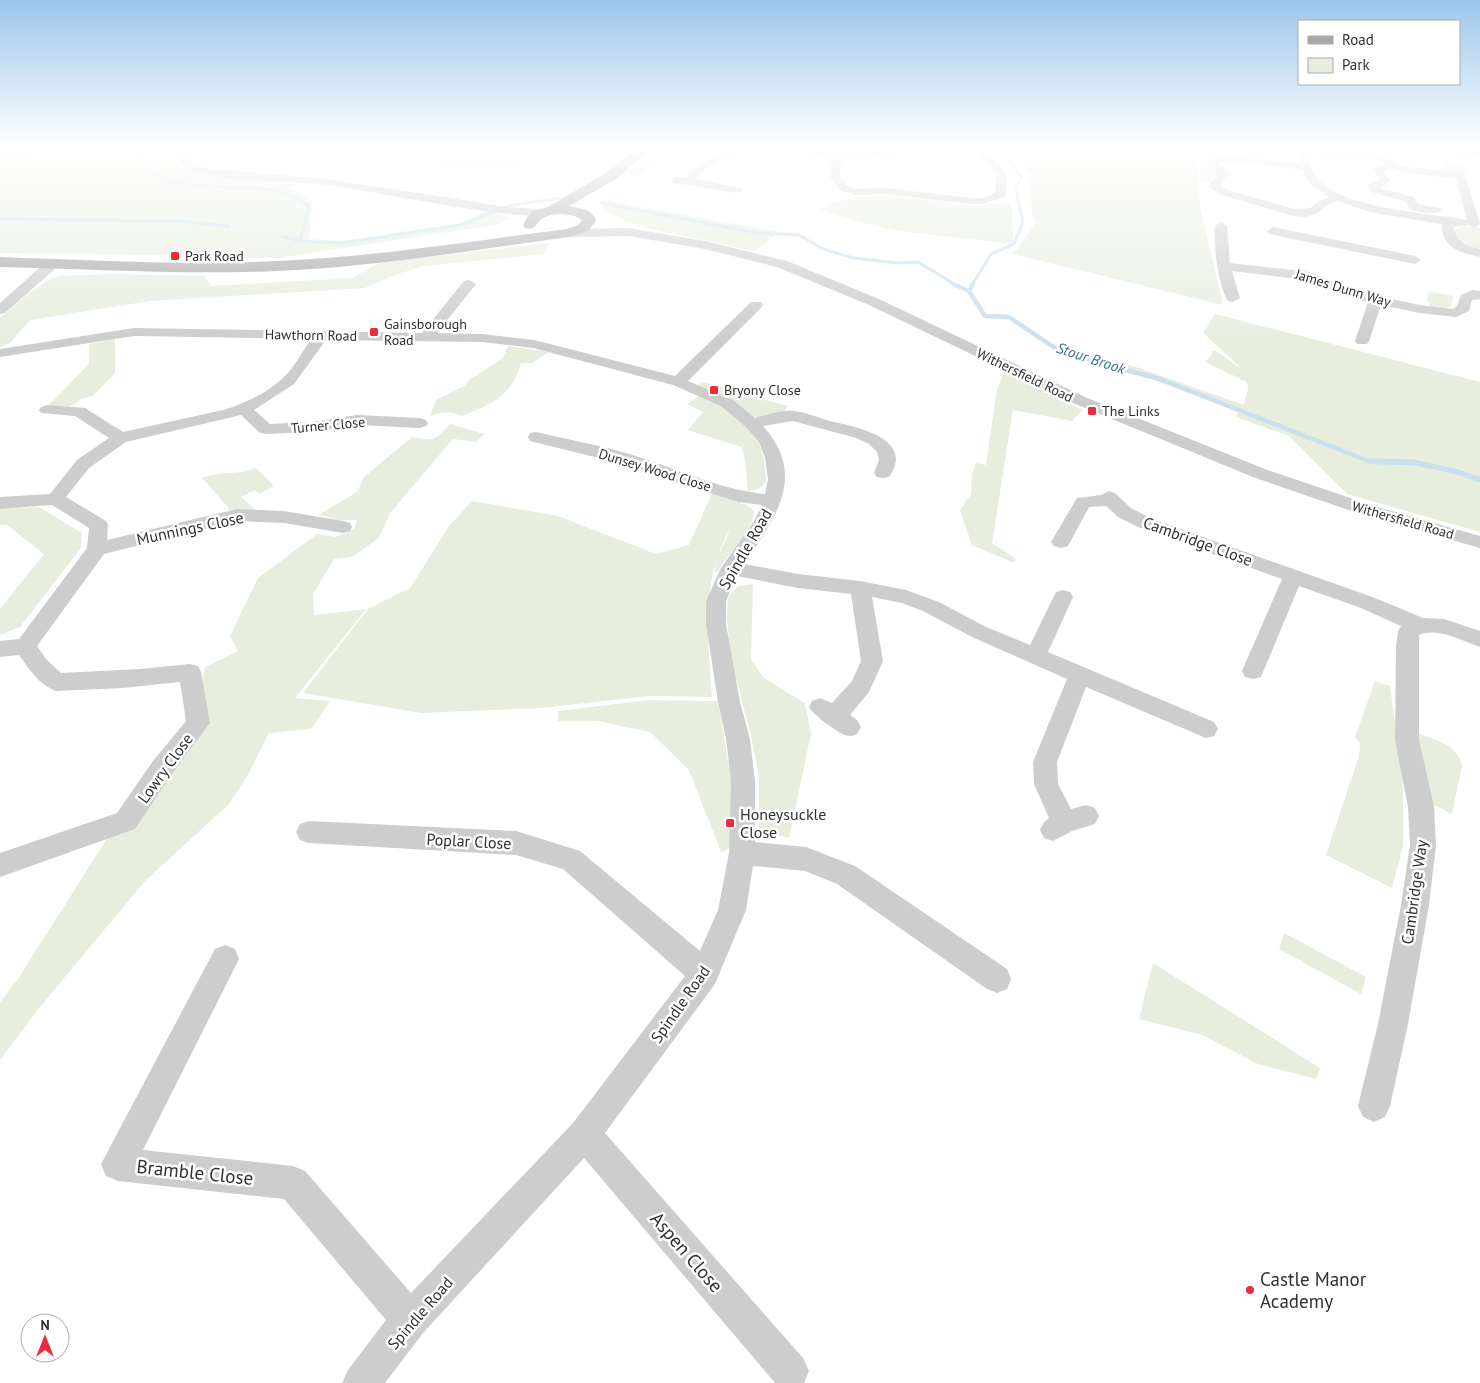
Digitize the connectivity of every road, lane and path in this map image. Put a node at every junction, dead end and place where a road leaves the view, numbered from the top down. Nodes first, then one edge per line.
1 (504, 213) edge
2 (547, 213) edge
3 (578, 213) edge
4 (1393, 213) edge
5 (1437, 213) edge
6 (584, 214) junction
7 (1454, 222) junction
8 (1475, 222) edge
9 (530, 224) junction
10 (1221, 226) dead end
11 (1273, 231) dead end
12 (628, 232) junction
13 (569, 233) junction
14 (552, 234) junction
15 (481, 242) junction
16 (1480, 252) edge
17 (1415, 260) dead end
18 (0, 262) edge
19 (51, 264) junction
20 (1224, 266) junction
21 (469, 284) dead end
22 (1480, 294) edge
23 (1233, 298) dead end
24 (1376, 300) junction
25 (756, 305) dead end
26 (0, 310) edge
27 (321, 336) junction
28 (426, 337) junction
29 (1362, 341) dead end
30 (0, 353) edge
31 (678, 382) junction
32 (244, 409) junction
33 (47, 410) dead end
34 (420, 423) dead end
35 (752, 424) junction
36 (536, 437) dead end
37 (120, 438) junction
38 (883, 472) dead end
39 (55, 499) junction
40 (773, 501) junction
41 (0, 503) edge
42 (344, 527) dead end
43 (1061, 542) dead end
44 (1480, 542) edge
45 (97, 549) junction
46 (731, 568) junction
47 (1293, 576) junction
48 (860, 588) junction
49 (1063, 597) dead end
50 (1418, 625) junction
51 (1480, 639) edge
52 (25, 646) junction
53 (0, 649) edge
54 (1034, 656) junction
55 (1254, 671) dead end
56 (1080, 675) junction
57 (834, 717) dead end
58 (1206, 729) dead end
59 (1068, 823) dead end
60 (309, 832) dead end
61 (742, 854) junction
62 (0, 865) edge
63 (224, 958) dead end
64 (705, 974) junction
65 (997, 979) dead end
66 (1374, 1106) dead end
67 (584, 1134) junction
68 (410, 1320) junction
69 (790, 1371) dead end
70 (361, 1383) edge

1 - 9 street
2 - 9 main road
3 - 6 main road
4 - 7 street
5 - 8 street
6 - 12 street, Withersfield Road
6 - 13 main road
7 - 8 street
7 - 16 street
9 - 14 main road
9 - 15 main road
10 - 20 street
11 - 17 street
12 - 13 street, Withersfield Road
12 - 44 street, Withersfield Road
13 - 14 main road
14 - 15 main road
15 - 19 main road
18 - 19 main road
19 - 26 street
20 - 23 street
20 - 24 street, James Dunn Way
21 - 28 street
22 - 24 street, James Dunn Way
24 - 29 street
25 - 31 street
27 - 28 street, Hawthorn Road
27 - 30 street, Hawthorn Road
27 - 32 street
28 - 31 street, Hawthorn Road
31 - 35 street, Spindle Road
32 - 34 street, Turner Close
32 - 37 street
33 - 37 street
35 - 38 street
35 - 40 street, Spindle Road
36 - 40 street, Dunsey Wood Close
37 - 39 street
39 - 41 street
39 - 45 street
40 - 46 street, Spindle Road
42 - 45 street, Munnings Close
43 - 47 street, Cambridge Close
45 - 52 street
46 - 48 street
46 - 61 street, Spindle Road
47 - 50 street, Cambridge Close
47 - 55 street
48 - 54 street
48 - 57 street
49 - 54 street
50 - 51 street
50 - 66 street, Cambridge Way
52 - 53 street
52 - 62 street, Lowry Close
54 - 56 street
56 - 58 street
56 - 59 street
60 - 64 street, Poplar Close
61 - 64 street, Spindle Road
61 - 65 street
63 - 68 street, Bramble Close
64 - 67 street, Spindle Road
67 - 68 street, Spindle Road
67 - 69 street, Aspen Close
68 - 70 street, Spindle Road

